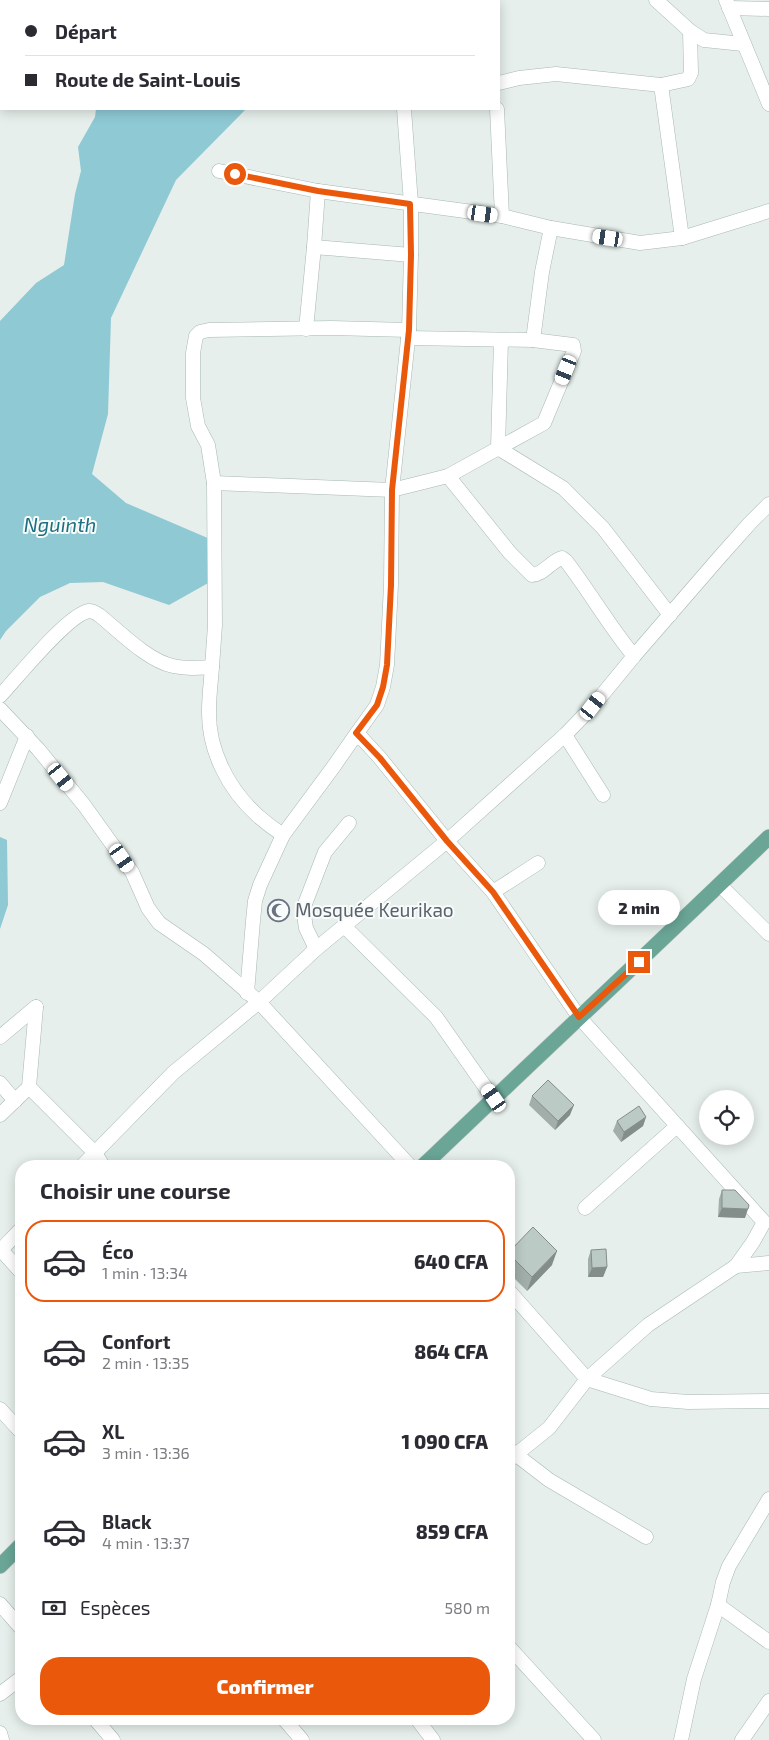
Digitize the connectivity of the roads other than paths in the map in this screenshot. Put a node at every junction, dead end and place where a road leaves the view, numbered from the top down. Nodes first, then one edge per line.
1 (656, 0) edge
2 (728, 4) edge
3 (769, 9) edge
4 (690, 31) junction
5 (743, 44) junction
6 (500, 83) edge
7 (661, 84) junction
8 (769, 104) edge
9 (404, 110) edge
10 (497, 110) edge
11 (219, 171) dead end
12 (318, 191) junction
13 (410, 204) junction
14 (769, 211) edge
15 (502, 216) junction
16 (551, 228) junction
17 (682, 238) junction
18 (314, 247) junction
19 (411, 255) junction
20 (306, 329) junction
21 (408, 334) junction
22 (501, 340) junction
23 (533, 340) junction
24 (498, 448) junction
25 (448, 476) junction
26 (214, 483) junction
27 (392, 490) junction
28 (769, 504) edge
29 (670, 615) junction
30 (634, 656) junction
31 (212, 667) junction
32 (0, 696) edge
33 (0, 709) edge
34 (356, 733) junction
35 (565, 735) junction
36 (26, 736) junction
37 (603, 795) dead end
38 (0, 803) edge
39 (349, 824) dead end
40 (283, 835) junction
41 (769, 837) edge
42 (447, 841) junction
43 (538, 863) dead end
44 (720, 885) junction
45 (493, 892) junction
46 (344, 926) junction
47 (769, 934) edge
48 (316, 949) junction
49 (248, 993) junction
50 (259, 1002) junction
51 (579, 1017) junction
52 (0, 1037) edge
53 (0, 1083) edge
54 (29, 1087) junction
55 (494, 1098) junction
56 (15, 1101) junction
57 (0, 1115) edge
58 (677, 1126) junction
59 (95, 1153) junction
60 (88, 1160) edge
61 (99, 1160) edge
62 (404, 1160) edge
63 (429, 1160) edge
64 (585, 1208) dead end
65 (767, 1221) edge
66 (15, 1236) edge
67 (1, 1251) edge
68 (769, 1263) edge
69 (15, 1266) edge
70 (736, 1266) junction
71 (515, 1298) edge
72 (587, 1379) junction
73 (769, 1401) edge
74 (0, 1409) edge
75 (15, 1425) edge
76 (515, 1452) edge
77 (515, 1458) edge
78 (769, 1499) edge
79 (764, 1522) edge
80 (646, 1537) dead end
81 (15, 1551) edge
82 (0, 1566) edge
83 (0, 1604) edge
84 (718, 1605) junction
85 (15, 1621) edge
86 (769, 1642) edge
87 (515, 1654) edge
88 (15, 1683) edge
89 (0, 1694) edge
90 (769, 1701) edge
91 (100, 1725) edge
92 (289, 1725) edge
93 (421, 1725) edge
94 (0, 1733) edge
95 (2, 1740) edge
96 (113, 1740) edge
97 (302, 1740) edge
98 (432, 1740) edge
99 (594, 1740) edge
100 (681, 1740) edge
101 (742, 1740) edge

1 - 4 street
2 - 3 street
2 - 5 street
4 - 5 street
4 - 7 street
5 - 8 street
6 - 7 street
7 - 17 street
9 - 13 street
10 - 15 street
11 - 12 street
12 - 13 street
12 - 18 street
13 - 15 street
13 - 19 street
14 - 17 street
15 - 16 street
16 - 17 street
16 - 23 street
18 - 19 street
18 - 20 street
19 - 21 street
20 - 21 street
20 - 26 street
21 - 22 street
21 - 27 street
22 - 23 street
22 - 24 street
23 - 24 street
24 - 25 street
24 - 29 street
25 - 27 street
25 - 30 street
26 - 27 street
26 - 31 street
27 - 34 street
28 - 29 street
29 - 30 street
30 - 35 street
31 - 32 street
31 - 40 street
33 - 36 street
34 - 40 street
34 - 42 street
35 - 37 street
35 - 42 street
36 - 38 street
36 - 49 street
39 - 48 street
40 - 49 street
41 - 44 main road
42 - 45 street
42 - 46 street
43 - 45 street
44 - 47 street
44 - 51 main road
45 - 51 street
46 - 48 street
46 - 55 street
48 - 50 street
49 - 50 street
50 - 59 street
50 - 62 street
51 - 55 main road
51 - 58 street
52 - 54 street
53 - 56 street
54 - 56 street
54 - 59 street
55 - 63 main road
56 - 57 street
58 - 64 street
58 - 65 street
59 - 60 street
59 - 61 street
65 - 70 street
66 - 67 street
67 - 69 street
68 - 70 street
70 - 72 street
71 - 72 street
72 - 73 street
72 - 76 street
74 - 75 street
77 - 80 street
78 - 79 street
79 - 84 street
81 - 82 main road
83 - 85 street
84 - 86 street
84 - 100 street
87 - 99 street
88 - 89 street
90 - 101 street
91 - 96 street
92 - 97 street
93 - 98 street
94 - 95 street

